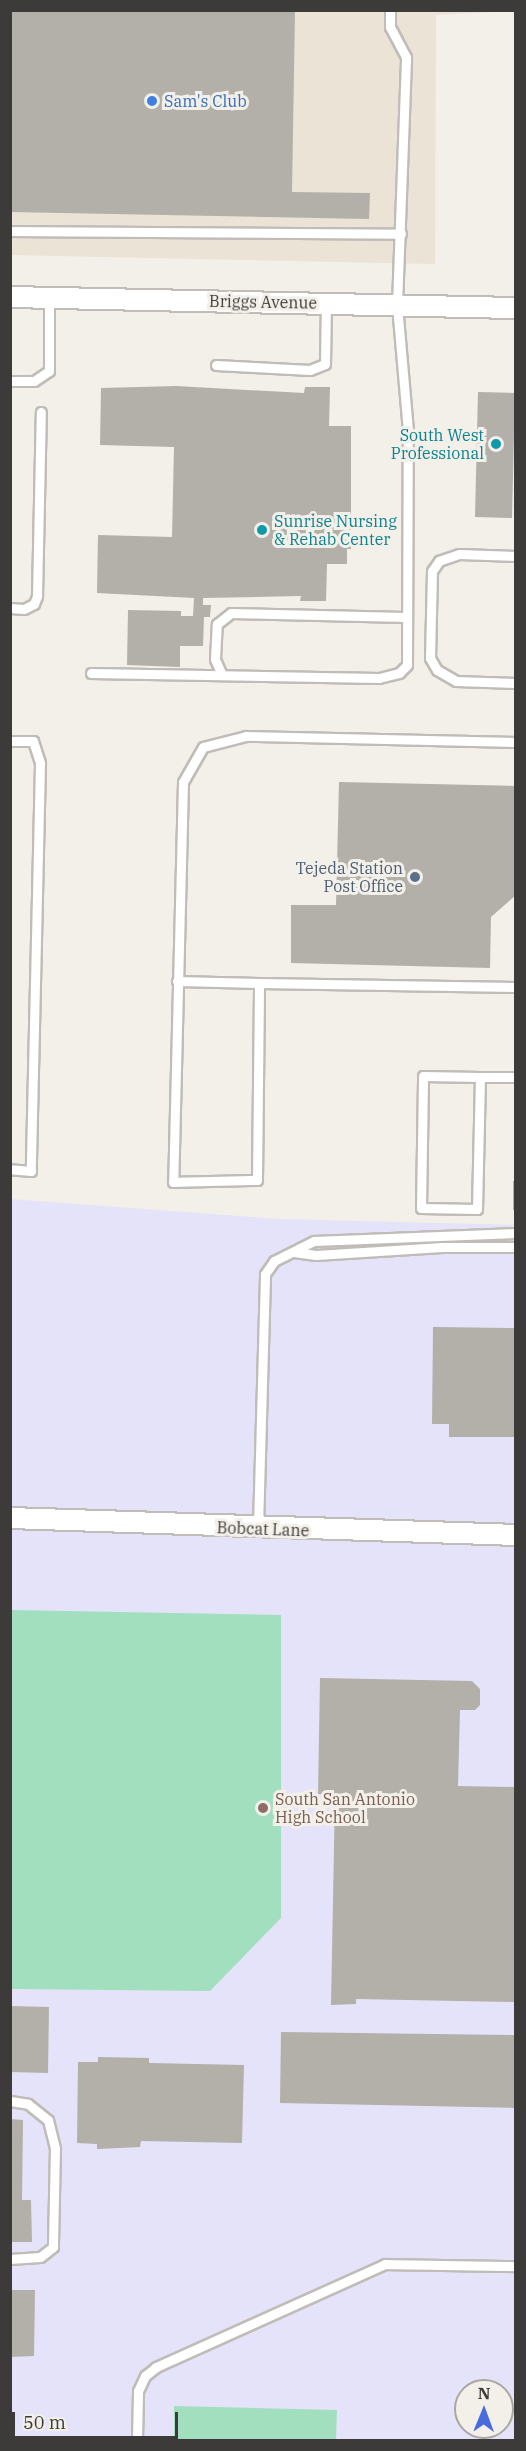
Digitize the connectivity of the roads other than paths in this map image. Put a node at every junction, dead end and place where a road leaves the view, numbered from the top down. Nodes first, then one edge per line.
1 (390, 10) edge
2 (10, 231) edge
3 (402, 234) junction
4 (10, 297) edge
5 (49, 298) junction
6 (326, 303) junction
7 (397, 305) junction
8 (516, 308) edge
9 (216, 365) dead end
10 (10, 381) edge
11 (41, 412) dead end
12 (516, 556) edge
13 (10, 608) edge
14 (406, 617) junction
15 (91, 673) dead end
16 (222, 675) junction
17 (516, 683) edge
18 (10, 741) edge
19 (516, 742) edge
20 (177, 981) junction
21 (259, 983) junction
22 (516, 987) edge
23 (480, 1077) junction
24 (516, 1077) edge
25 (10, 1169) edge
26 (516, 1233) edge
27 (516, 1247) edge
28 (293, 1252) junction
29 (10, 1518) edge
30 (258, 1529) junction
31 (516, 1535) edge
32 (10, 2101) edge
33 (10, 2259) edge
34 (516, 2266) edge
35 (137, 2440) edge

1 - 3 lane
2 - 3 lane
3 - 7 lane
4 - 5 street, Briggs Avenue
5 - 6 street, Briggs Avenue
5 - 10 lane
6 - 7 street, Briggs Avenue
6 - 9 lane
7 - 8 street, Briggs Avenue
7 - 14 lane
11 - 13 lane
12 - 17 lane
14 - 16 lane
14 - 16 lane
15 - 16 lane
18 - 25 lane
19 - 20 lane
20 - 21 lane
20 - 21 lane
21 - 22 lane
23 - 23 lane
23 - 24 lane
26 - 28 lane
27 - 28 lane
28 - 30 lane
29 - 30 street, Bobcat Lane
30 - 31 street, Bobcat Lane
32 - 33 lane
34 - 35 lane

